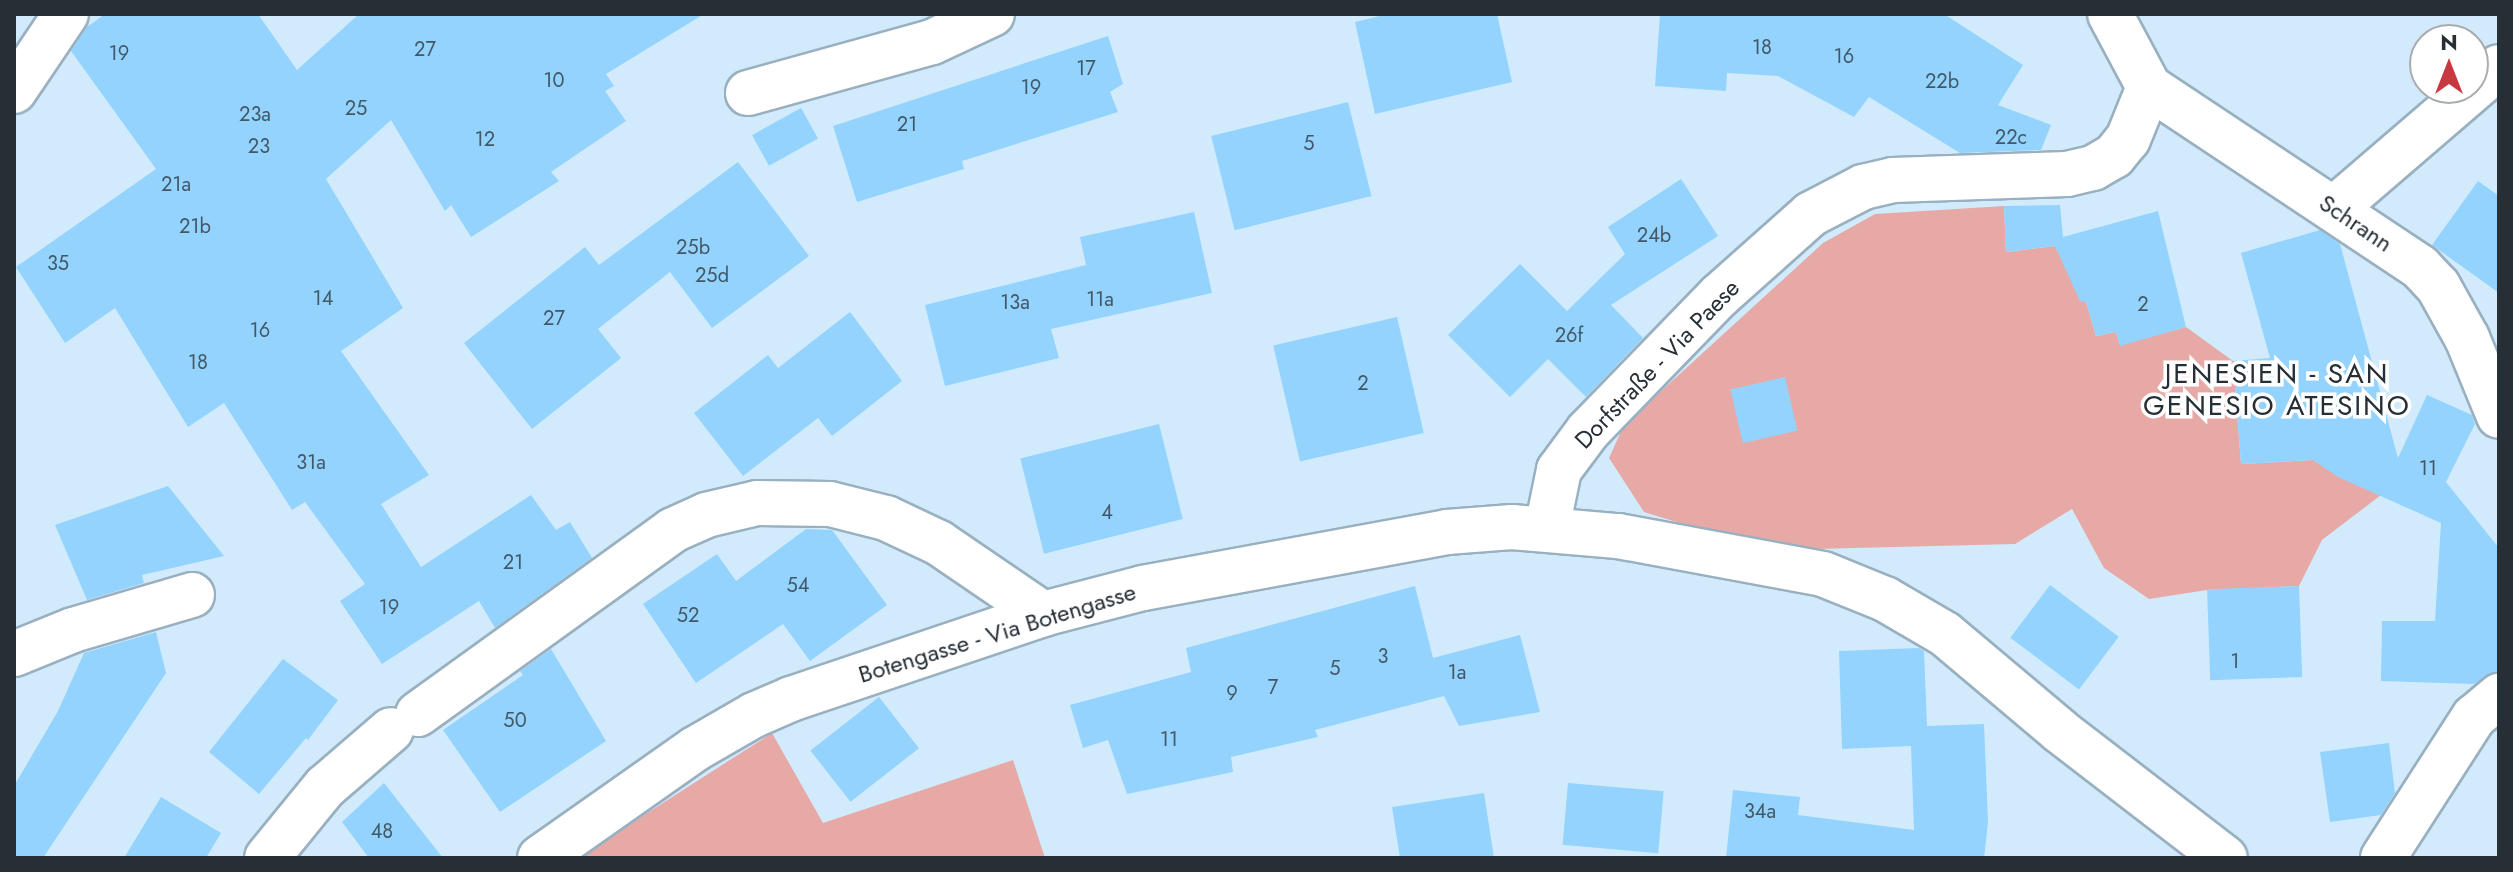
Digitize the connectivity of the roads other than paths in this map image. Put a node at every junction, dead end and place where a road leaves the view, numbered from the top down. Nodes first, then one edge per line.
1 (66, 14) edge
2 (992, 14) edge
3 (2110, 14) edge
4 (2499, 67) edge
5 (2149, 87) junction
6 (14, 91) edge
7 (748, 93) dead end
8 (2335, 208) junction
9 (2499, 416) edge
10 (1547, 528) junction
11 (192, 595) dead end
12 (1043, 614) junction
13 (14, 654) edge
14 (2499, 696) edge
15 (267, 858) edge
16 (540, 858) edge
17 (2225, 858) edge
18 (2383, 858) edge

1 - 6 street
2 - 7 street
3 - 5 street
4 - 8 street
5 - 8 street, Schrann
5 - 10 street, Dorfstraße - Via Paese
8 - 9 street, Schrann
10 - 12 street, Botengasse - Via Botengasse
10 - 17 street
11 - 13 street
12 - 15 street
12 - 16 street, Botengasse - Via Botengasse
14 - 18 street

